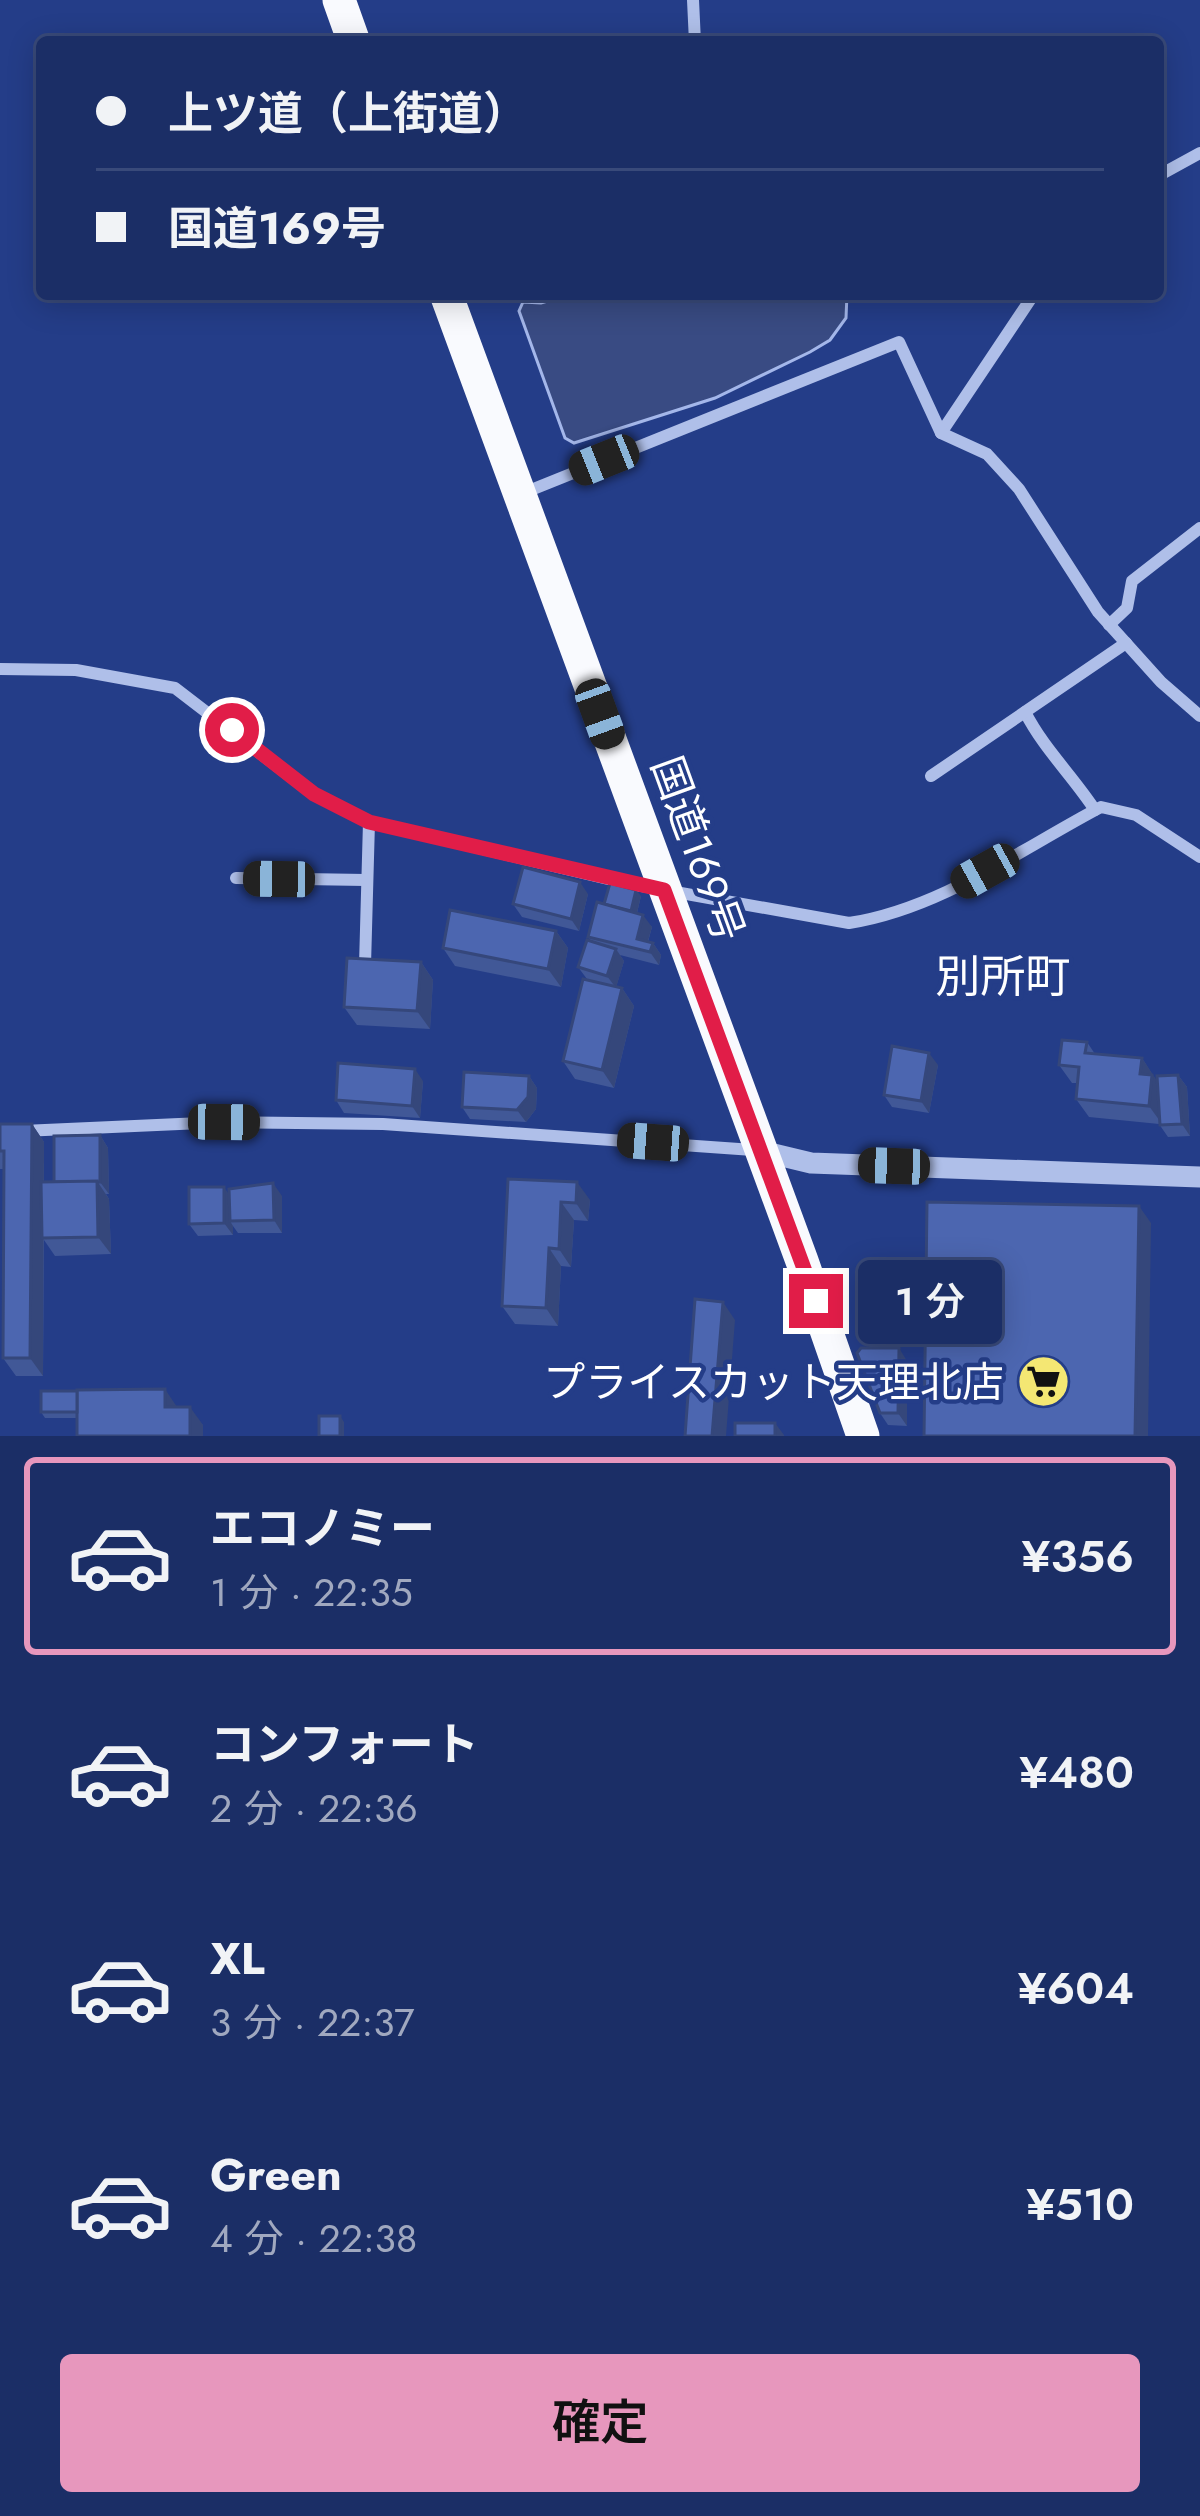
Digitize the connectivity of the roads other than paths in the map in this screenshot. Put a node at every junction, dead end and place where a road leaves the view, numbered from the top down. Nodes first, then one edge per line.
1 (339, 0) edge
2 (692, 0) edge
3 (352, 36) edge
4 (695, 36) edge
5 (1200, 153) edge
6 (1164, 173) edge
7 (448, 300) edge
8 (1030, 300) edge
9 (941, 433) junction
10 (520, 494) junction
11 (1200, 528) edge
12 (1109, 626) junction
13 (1126, 644) junction
14 (0, 669) edge
15 (1025, 712) junction
16 (1200, 716) edge
17 (931, 776) dead end
18 (1096, 810) junction
19 (369, 822) junction
20 (1200, 856) edge
21 (236, 878) dead end
22 (366, 880) junction
23 (664, 890) junction
24 (365, 965) edge
25 (0, 1132) edge
26 (760, 1151) junction
27 (1200, 1178) edge
28 (862, 1436) edge

1 - 3 highway
2 - 4 street
5 - 6 street
7 - 10 highway, 国道169号
8 - 9 street
9 - 10 street
9 - 12 street
10 - 23 highway, 国道169号
11 - 12 street
12 - 13 street
13 - 15 street
13 - 16 street
14 - 19 street
15 - 17 street
15 - 18 street
18 - 20 street
18 - 23 street
19 - 22 street
19 - 23 street
21 - 22 street
22 - 24 street
23 - 26 highway, 国道169号
25 - 26 street
26 - 27 street
26 - 28 highway, 国道169号

